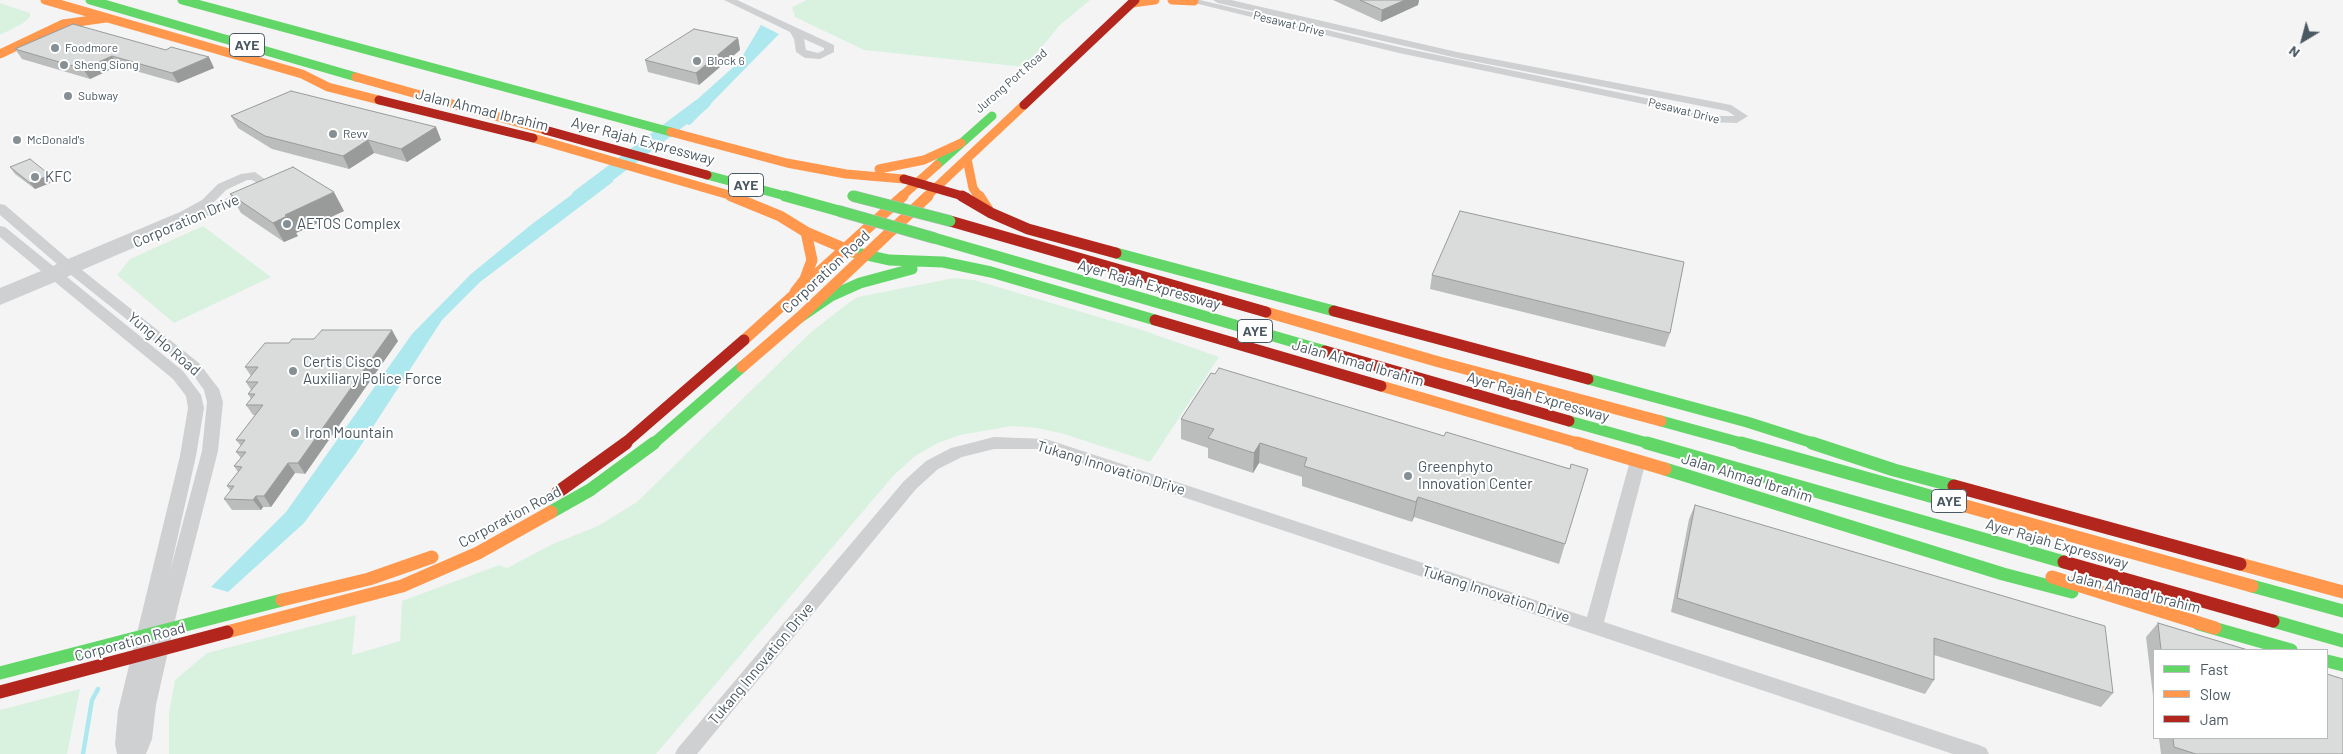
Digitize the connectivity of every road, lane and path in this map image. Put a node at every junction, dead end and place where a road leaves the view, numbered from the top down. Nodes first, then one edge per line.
1 (90, 0) edge
2 (182, 0) edge
3 (729, 0) edge
4 (1155, 0) edge
5 (1172, 0) edge
6 (1218, 0) edge
7 (1191, 1) edge
8 (51, 2) edge
9 (1124, 2) edge
10 (171, 8) dead end
11 (106, 18) junction
12 (215, 21) dead end
13 (794, 30) dead end
14 (0, 47) edge
15 (0, 54) edge
16 (1041, 72) dead end
17 (302, 74) junction
18 (429, 98) junction
19 (998, 111) dead end
20 (961, 143) junction
21 (967, 159) junction
22 (846, 174) junction
23 (919, 183) junction
24 (936, 187) junction
25 (847, 195) dead end
26 (0, 208) edge
27 (991, 213) junction
28 (0, 230) edge
29 (806, 232) junction
30 (110, 250) junction
31 (844, 250) junction
32 (51, 251) junction
33 (866, 256) junction
34 (35, 258) junction
35 (943, 262) junction
36 (70, 268) junction
37 (55, 274) junction
38 (82, 287) junction
39 (795, 292) junction
40 (5, 294) edge
41 (799, 318) junction
42 (1555, 392) junction
43 (1577, 424) junction
44 (1638, 461) junction
45 (1894, 470) junction
46 (550, 497) dead end
47 (440, 554) dead end
48 (2343, 592) edge
49 (2343, 611) edge
50 (1594, 626) junction
51 (2215, 628) junction
52 (165, 629) junction
53 (147, 634) junction
54 (2343, 641) edge
55 (2288, 649) edge
56 (151, 652) junction
57 (2328, 661) edge
58 (2343, 666) edge
59 (0, 673) edge
60 (0, 692) edge
61 (127, 754) edge
62 (136, 754) edge
63 (685, 754) edge
64 (1979, 754) edge

1 - 18 main road, Ayer Rajah Expressway / AYE
2 - 22 main road, Jalan Ahmad Ibrahim
3 - 13 street
4 - 9 main road
5 - 7 main road
6 - 7 street, Pesawat Drive
8 - 11 main road, Jalan Ahmad Ibrahim
8 - 14 main road
9 - 16 main road, Jurong Port Road
9 - 21 main road, Jurong Port Road
10 - 12 main road, AYE
11 - 15 main road
11 - 17 main road, Jalan Ahmad Ibrahim
17 - 18 main road
17 - 29 main road, Jalan Ahmad Ibrahim
18 - 43 main road, Ayer Rajah Expressway / AYE, bridge
19 - 20 main road, Jurong Port Road
20 - 22 main road
20 - 23 main road, Jurong Port Road
21 - 24 main road, Jurong Port Road
21 - 27 main road
22 - 23 main road, Jalan Ahmad Ibrahim
23 - 24 main road, Jalan Ahmad Ibrahim
23 - 31 main road, Corporation Road
24 - 27 main road, Jalan Ahmad Ibrahim
24 - 33 main road, Corporation Road
25 - 42 main road, Ayer Rajah Expressway / AYE, bridge
26 - 32 street, Yung Ho Road
27 - 45 main road, Jalan Ahmad Ibrahim
28 - 34 street, Yung Ho Road
29 - 31 main road, Jalan Ahmad Ibrahim
29 - 39 main road
30 - 30 street, Corporation Drive
30 - 32 street
30 - 36 street, Corporation Drive
30 - 38 street
31 - 33 main road, Jalan Ahmad Ibrahim
31 - 39 main road, Corporation Road
32 - 36 street, Yung Ho Road
33 - 35 main road, Jalan Ahmad Ibrahim
33 - 41 main road, Corporation Road
34 - 37 street, Yung Ho Road
34 - 40 street
35 - 41 main road
35 - 44 main road, Jalan Ahmad Ibrahim
36 - 37 street, Corporation Drive
36 - 38 street, Yung Ho Road
37 - 38 street, Yung Ho Road
37 - 40 street, Corporation Drive
38 - 40 street
38 - 52 street, Yung Ho Road
38 - 53 street, Yung Ho Road
39 - 46 main road, Corporation Road
41 - 56 main road, Corporation Road
42 - 45 main road
42 - 49 main road, Ayer Rajah Expressway / AYE
43 - 51 main road
43 - 54 main road, Ayer Rajah Expressway / AYE
44 - 50 street
44 - 51 main road, Jalan Ahmad Ibrahim
45 - 48 main road, Jalan Ahmad Ibrahim
47 - 52 main road, Corporation Road
50 - 63 street, Tukang Innovation Drive
50 - 64 street, Tukang Innovation Drive
51 - 55 main road, Jalan Ahmad Ibrahim
52 - 53 main road, Corporation Road
52 - 56 street, Yung Ho Road
53 - 56 street, Yung Ho Road
53 - 59 main road, Corporation Road
56 - 60 main road, Corporation Road
56 - 61 street
56 - 62 street
57 - 58 main road

